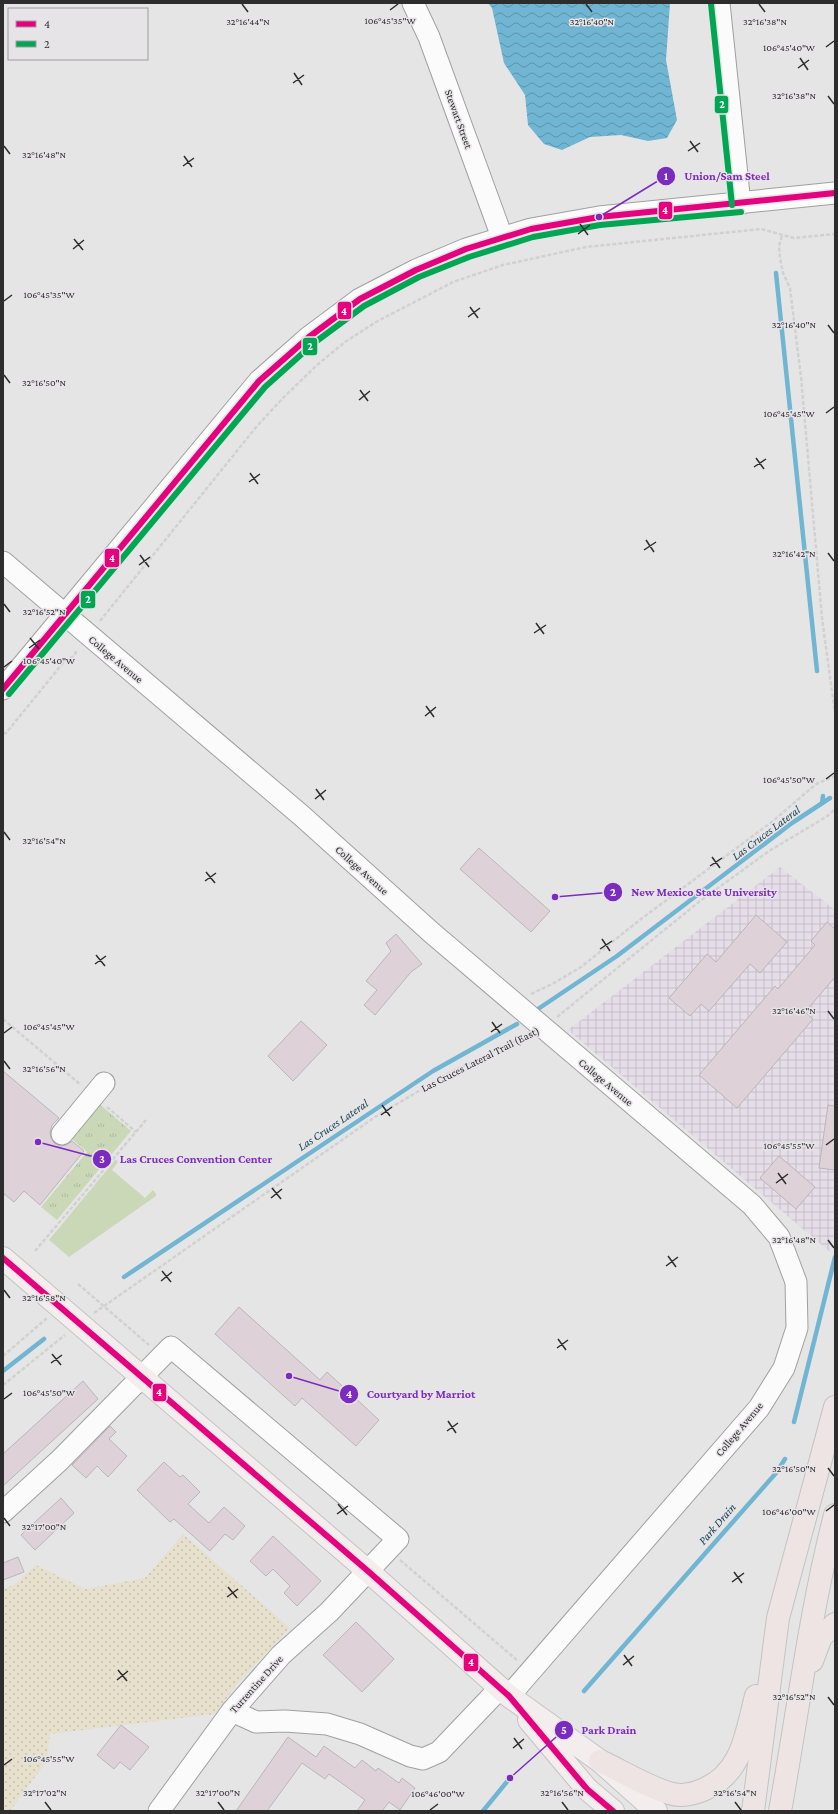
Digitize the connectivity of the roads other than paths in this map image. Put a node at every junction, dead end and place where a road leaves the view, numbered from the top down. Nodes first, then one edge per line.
1 (413, 3) edge
2 (720, 3) edge
3 (835, 193) edge
4 (740, 204) junction
5 (502, 237) junction
6 (3, 562) edge
7 (64, 616) junction
8 (3, 689) edge
9 (99, 1089) road end
10 (62, 1134) dead end
11 (3, 1258) edge
12 (143, 1377) junction
13 (835, 1408) edge
14 (3, 1512) edge
15 (835, 1515) edge
16 (369, 1572) junction
17 (778, 1618) junction
18 (835, 1624) edge
19 (505, 1692) junction
20 (232, 1711) junction
21 (796, 1720) junction
22 (600, 1761) junction
23 (159, 1811) edge
24 (612, 1811) edge
25 (656, 1811) edge
26 (753, 1811) edge
27 (780, 1811) edge

1 - 5 street, Stewart Street
2 - 4 street
3 - 4 street
4 - 5 street
5 - 7 street
6 - 7 street, College Avenue
7 - 8 street
7 - 19 street, College Avenue
9 - 10 street
11 - 12 main road
12 - 14 street
12 - 16 main road
12 - 16 street, Turrentine Drive
13 - 17 highway
15 - 21 highway
16 - 19 main road
16 - 20 street, Turrentine Drive
17 - 22 highway
17 - 26 highway
18 - 21 highway
19 - 20 street, College Avenue
19 - 22 main road
19 - 24 main road
20 - 23 street, Turrentine Drive
21 - 27 highway
22 - 25 main road

